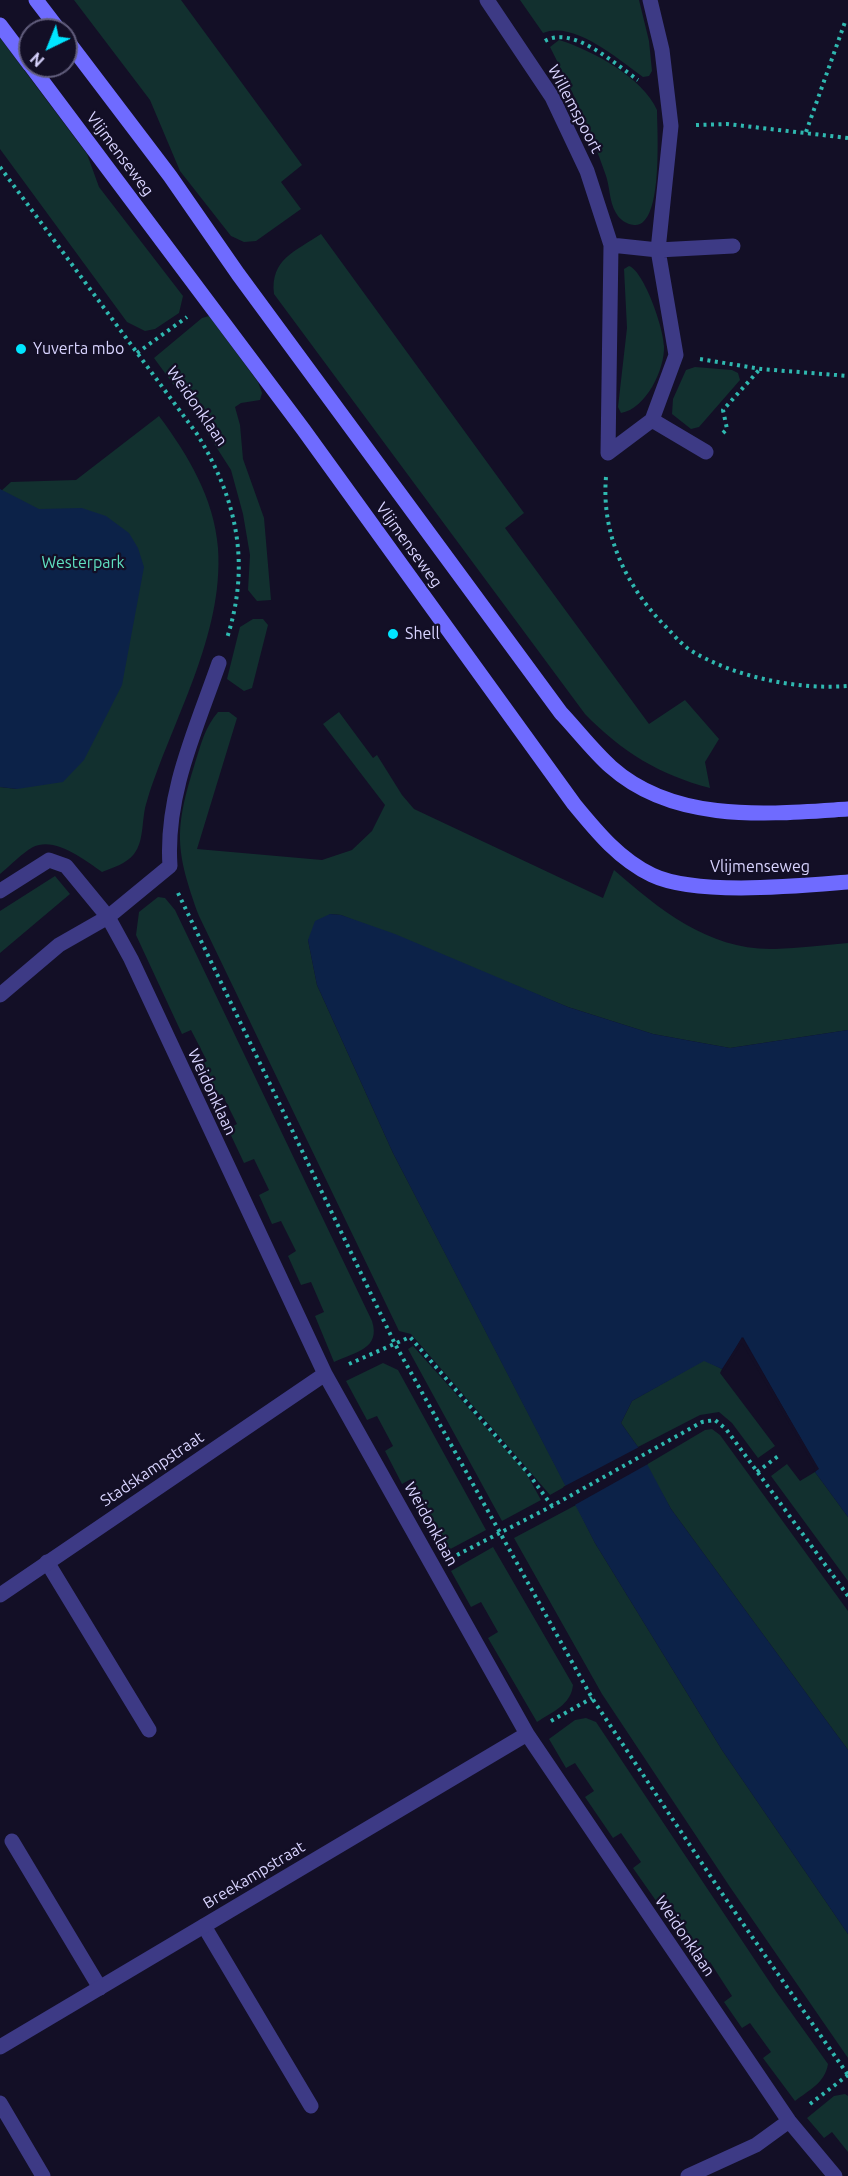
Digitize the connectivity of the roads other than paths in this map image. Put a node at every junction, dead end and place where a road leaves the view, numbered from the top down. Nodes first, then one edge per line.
1 (36, 0) edge
2 (487, 0) edge
3 (650, 0) edge
4 (50, 18) edge
5 (0, 26) edge
6 (18, 49) edge
7 (78, 55) edge
8 (40, 78) edge
9 (611, 245) junction
10 (733, 246) dead end
11 (658, 250) junction
12 (652, 420) junction
13 (706, 452) road end
14 (219, 663) road end
15 (848, 809) edge
16 (848, 882) edge
17 (0, 891) edge
18 (108, 917) junction
19 (0, 994) edge
20 (325, 1374) junction
21 (47, 1562) junction
22 (0, 1595) edge
23 (149, 1730) dead end
24 (527, 1734) junction
25 (12, 1841) dead end
26 (204, 1926) junction
27 (100, 1988) junction
28 (0, 2047) edge
29 (0, 2103) edge
30 (311, 2106) dead end
31 (789, 2121) junction
32 (43, 2176) edge
33 (688, 2176) edge
34 (835, 2176) edge

1 - 4 street
2 - 9 street, Willemspoort
3 - 11 street
5 - 6 street, Vlijmenseweg
7 - 15 street, Vlijmenseweg
8 - 16 street, Vlijmenseweg
9 - 11 street
9 - 12 street, Willemspoort
10 - 11 street
11 - 12 street
12 - 13 street
14 - 18 street
17 - 18 street, Weidonklaan
18 - 19 street
18 - 20 street, Weidonklaan
20 - 21 street, Stadskampstraat
20 - 24 street, Weidonklaan
21 - 22 street, Stadskampstraat
21 - 23 street
24 - 26 street, Breekampstraat
24 - 31 street, Weidonklaan
25 - 27 street
26 - 27 street, Breekampstraat
26 - 30 street
27 - 28 street, Breekampstraat
29 - 32 street
31 - 33 street
31 - 34 street, Weidonklaan

